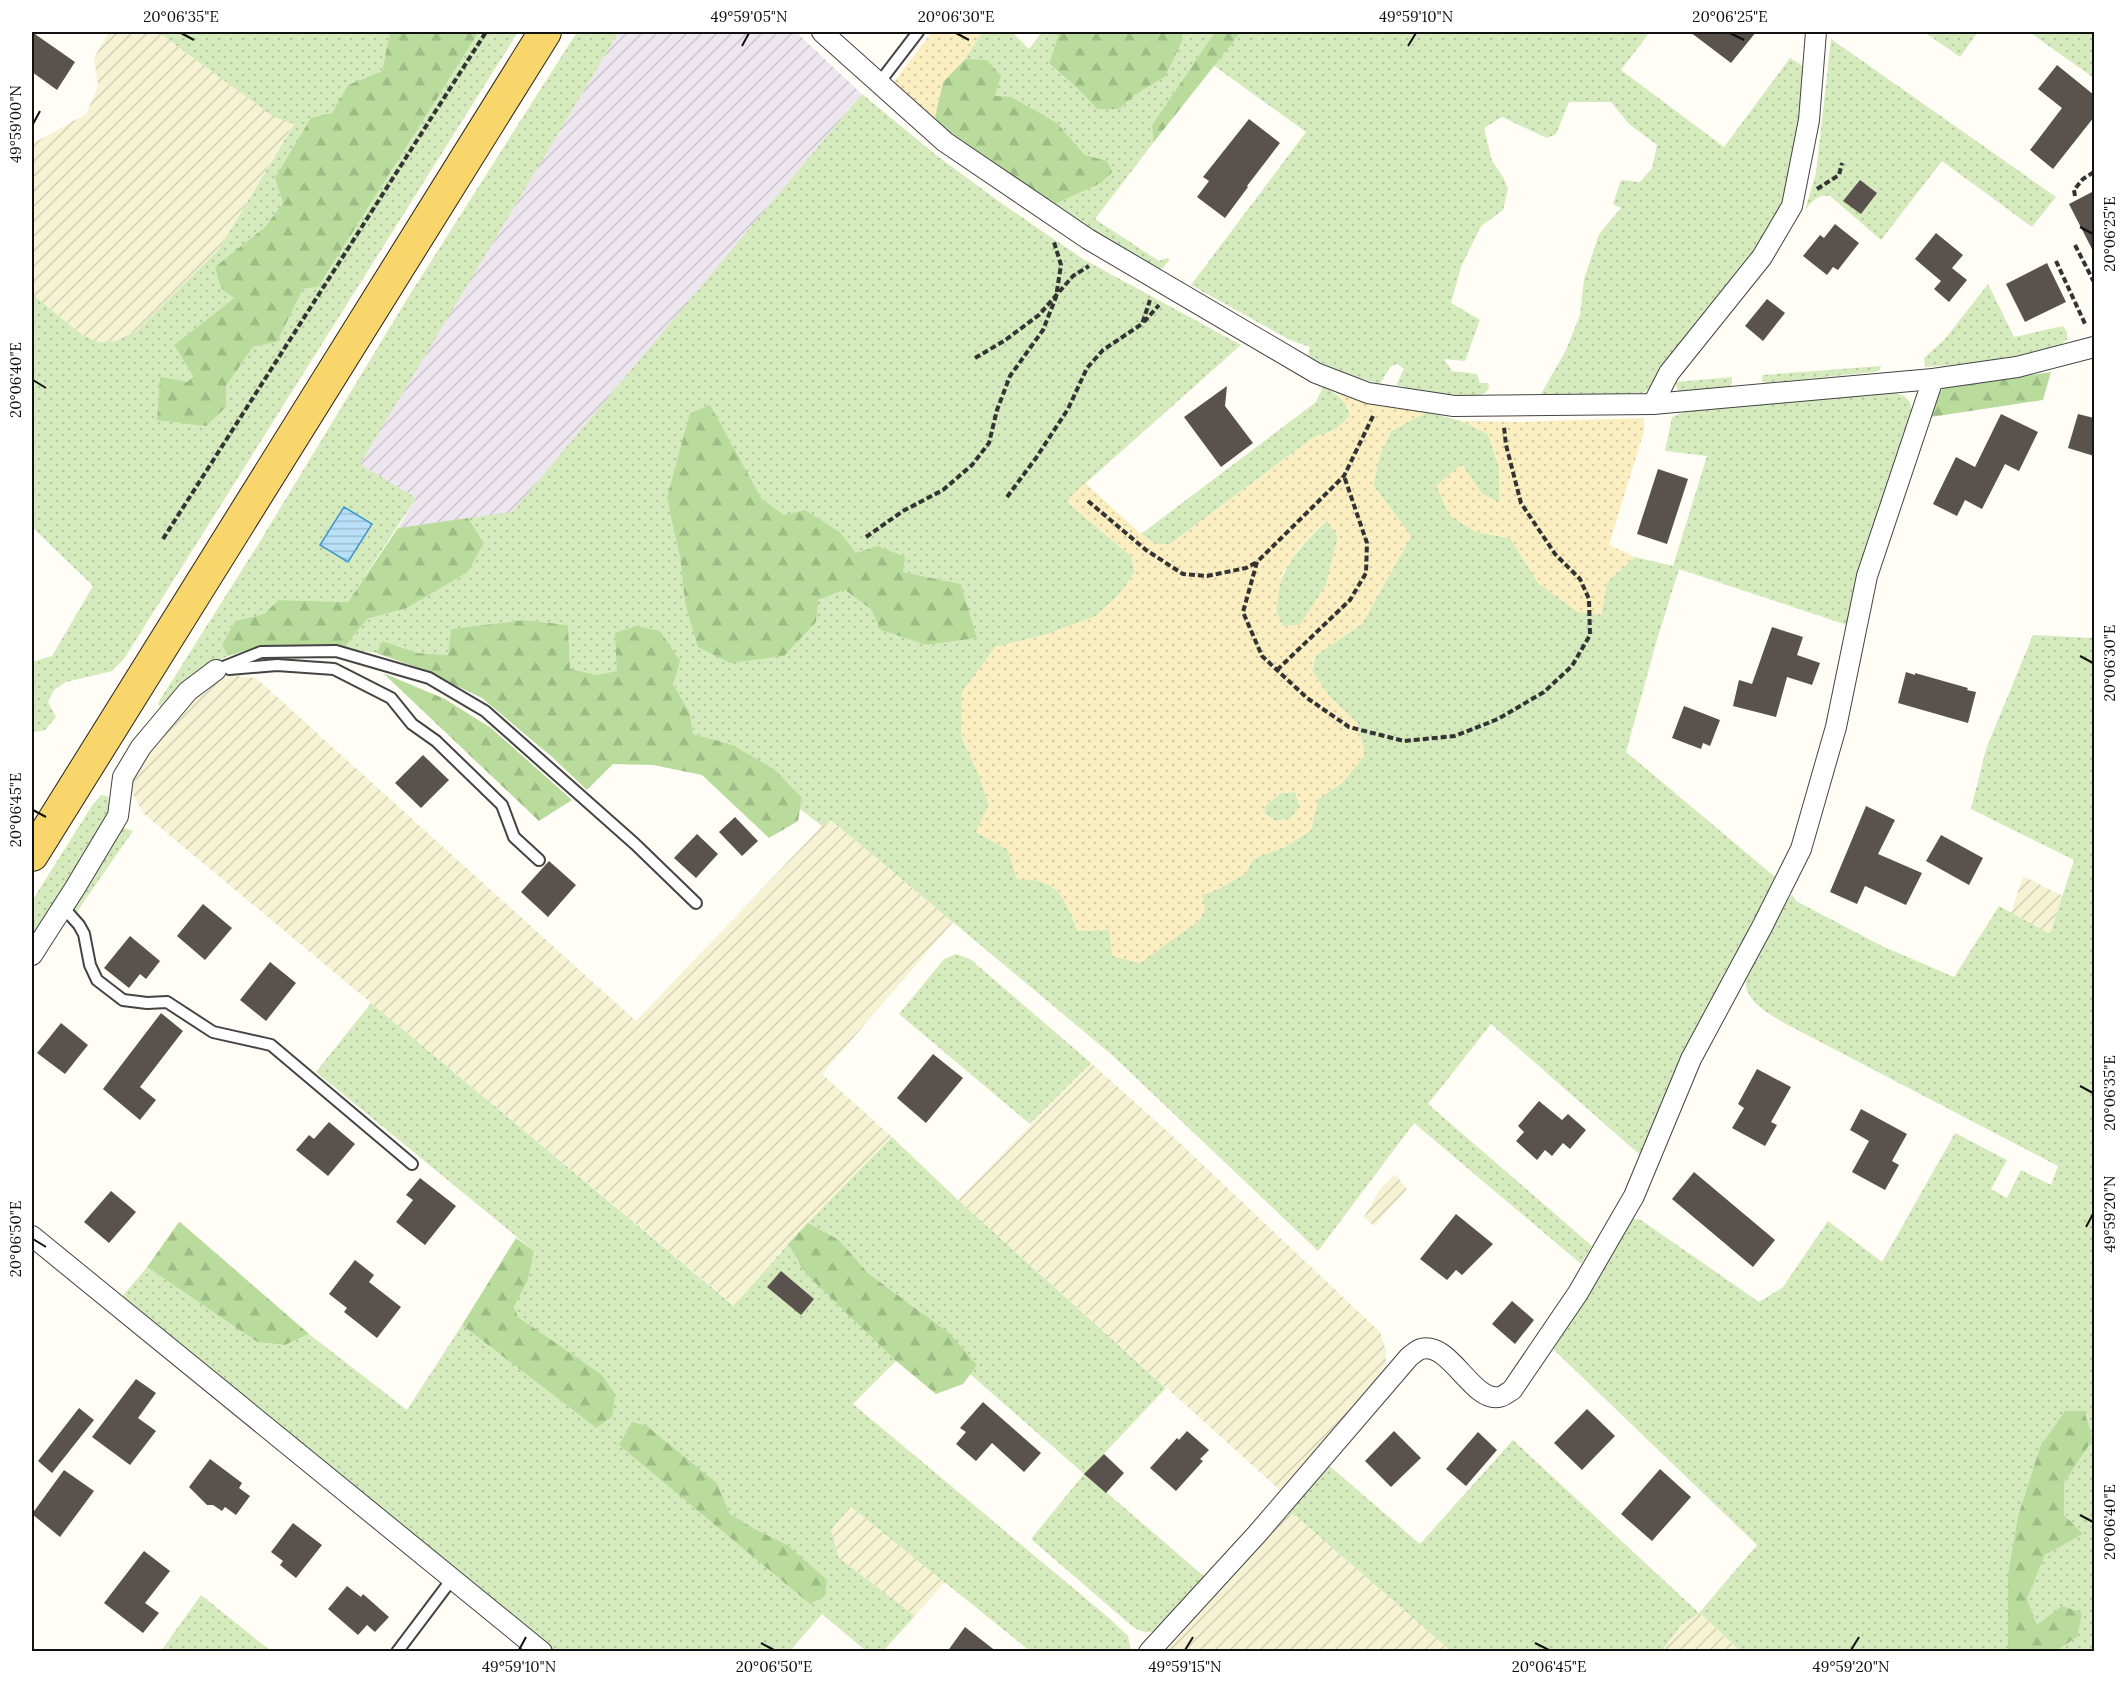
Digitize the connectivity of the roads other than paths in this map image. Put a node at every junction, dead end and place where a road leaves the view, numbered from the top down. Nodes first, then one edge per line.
1 (545, 32) edge
2 (822, 32) edge
3 (918, 32) edge
4 (1816, 32) edge
5 (879, 83) junction
6 (2093, 347) edge
7 (1932, 379) junction
8 (1653, 404) junction
9 (216, 670) junction
10 (32, 855) edge
11 (539, 860) dead end
12 (696, 903) dead end
13 (63, 907) junction
14 (32, 955) edge
15 (412, 1164) dead end
16 (32, 1236) edge
17 (452, 1579) junction
18 (397, 1652) edge
19 (542, 1652) edge
20 (1149, 1652) edge

1 - 10 main road
2 - 5 street
3 - 5 lane
4 - 8 street
5 - 8 street
6 - 7 street
7 - 8 street
7 - 20 street
9 - 11 lane
9 - 12 lane
9 - 13 street
13 - 14 street
13 - 15 lane
16 - 17 street
17 - 18 lane
17 - 19 street

